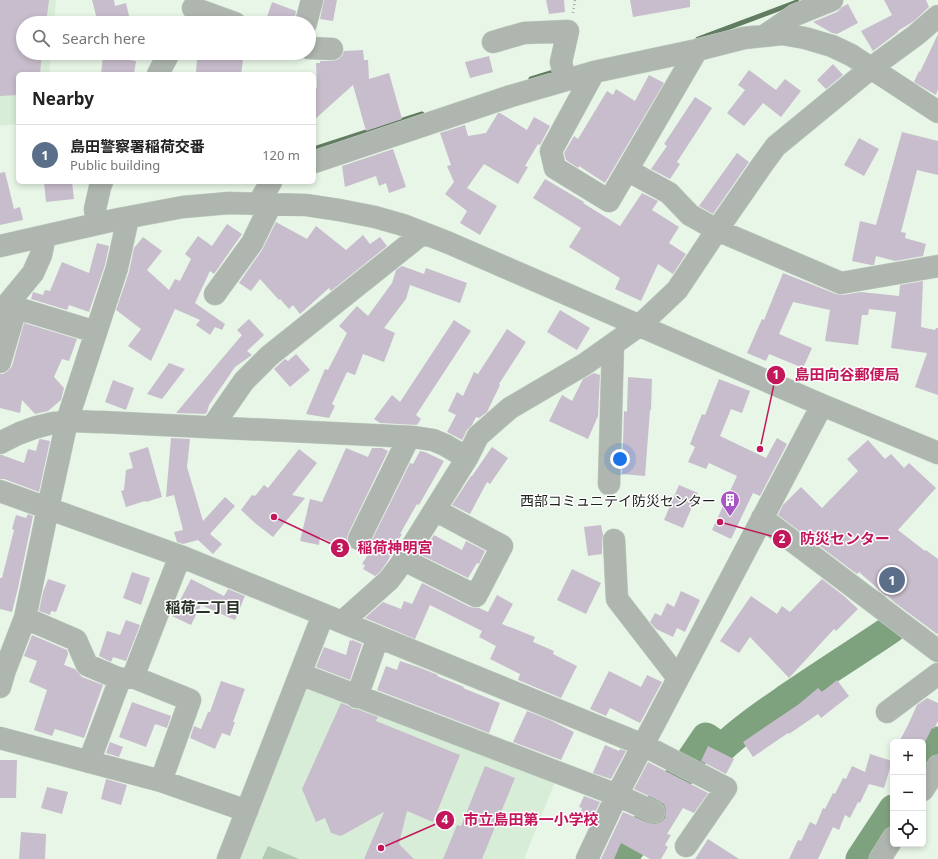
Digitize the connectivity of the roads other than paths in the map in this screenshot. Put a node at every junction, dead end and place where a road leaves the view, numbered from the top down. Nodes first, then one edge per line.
1 (312, 0) edge
2 (832, 0) edge
3 (191, 10) edge
4 (211, 16) edge
5 (308, 16) edge
6 (938, 16) edge
7 (764, 36) junction
8 (493, 42) dead end
9 (316, 48) edge
10 (332, 49) dead end
11 (697, 50) junction
12 (165, 60) edge
13 (871, 68) junction
14 (563, 71) junction
15 (159, 72) edge
16 (594, 72) junction
17 (938, 112) edge
18 (316, 161) edge
19 (627, 170) junction
20 (101, 184) edge
21 (270, 184) edge
22 (264, 204) junction
23 (128, 218) junction
24 (97, 224) junction
25 (717, 230) junction
26 (422, 233) junction
27 (45, 236) junction
28 (0, 246) edge
29 (938, 266) edge
30 (215, 294) dead end
31 (8, 309) edge
32 (640, 325) junction
33 (96, 332) junction
34 (613, 344) junction
35 (0, 362) edge
36 (822, 405) junction
37 (67, 421) junction
38 (212, 427) junction
39 (409, 437) junction
40 (0, 443) edge
41 (936, 450) edge
42 (466, 458) junction
43 (609, 484) dead end
44 (0, 490) edge
45 (48, 508) junction
46 (435, 510) junction
47 (762, 518) junction
48 (359, 540) dead end
49 (614, 540) dead end
50 (180, 556) junction
51 (404, 560) junction
52 (25, 618) junction
53 (332, 619) junction
54 (378, 637) junction
55 (938, 651) edge
56 (5, 655) edge
57 (300, 674) junction
58 (938, 674) edge
59 (126, 678) junction
60 (678, 678) junction
61 (0, 687) edge
62 (357, 696) junction
63 (887, 712) dead end
64 (0, 738) edge
65 (643, 745) junction
66 (89, 762) junction
67 (938, 766) edge
68 (160, 781) junction
69 (926, 785) edge
70 (617, 795) junction
71 (246, 811) junction
72 (654, 812) dead end
73 (890, 843) edge
74 (686, 846) dead end
75 (228, 859) edge
76 (586, 859) edge
77 (880, 859) edge

1 - 5 street
2 - 7 street
3 - 4 street
6 - 13 street
7 - 11 street
7 - 13 street
8 - 14 street
9 - 10 street
11 - 16 street
11 - 19 street
12 - 15 street
13 - 17 street
13 - 25 street
14 - 16 street
14 - 18 street
16 - 19 street
19 - 25 street
20 - 24 street
21 - 22 street
22 - 23 street
22 - 26 street
22 - 30 street
23 - 24 street
23 - 33 street
24 - 27 street
25 - 29 street
25 - 32 street
26 - 32 street
26 - 38 street
27 - 28 street
27 - 31 street
31 - 33 street
31 - 35 street
32 - 34 street
32 - 36 street
33 - 37 street
34 - 42 street
34 - 43 street
36 - 41 street
36 - 47 street
37 - 38 street
37 - 40 street
37 - 45 street
38 - 39 street
39 - 42 street
39 - 48 street
42 - 46 street
44 - 45 street
45 - 50 street
45 - 52 street
46 - 51 street
46 - 51 street
47 - 55 street
47 - 60 street
49 - 60 street
50 - 53 street
50 - 59 street
51 - 53 street
52 - 56 street
52 - 59 street
53 - 54 street
53 - 57 street
54 - 62 street
54 - 65 street
56 - 61 street
57 - 62 street
57 - 71 street
58 - 63 street
59 - 66 street
59 - 68 street
60 - 65 street
62 - 70 street
64 - 66 street
65 - 70 street
65 - 74 street
66 - 68 street
67 - 69 street
68 - 71 street
70 - 72 street
70 - 76 street
71 - 75 street
73 - 77 street

